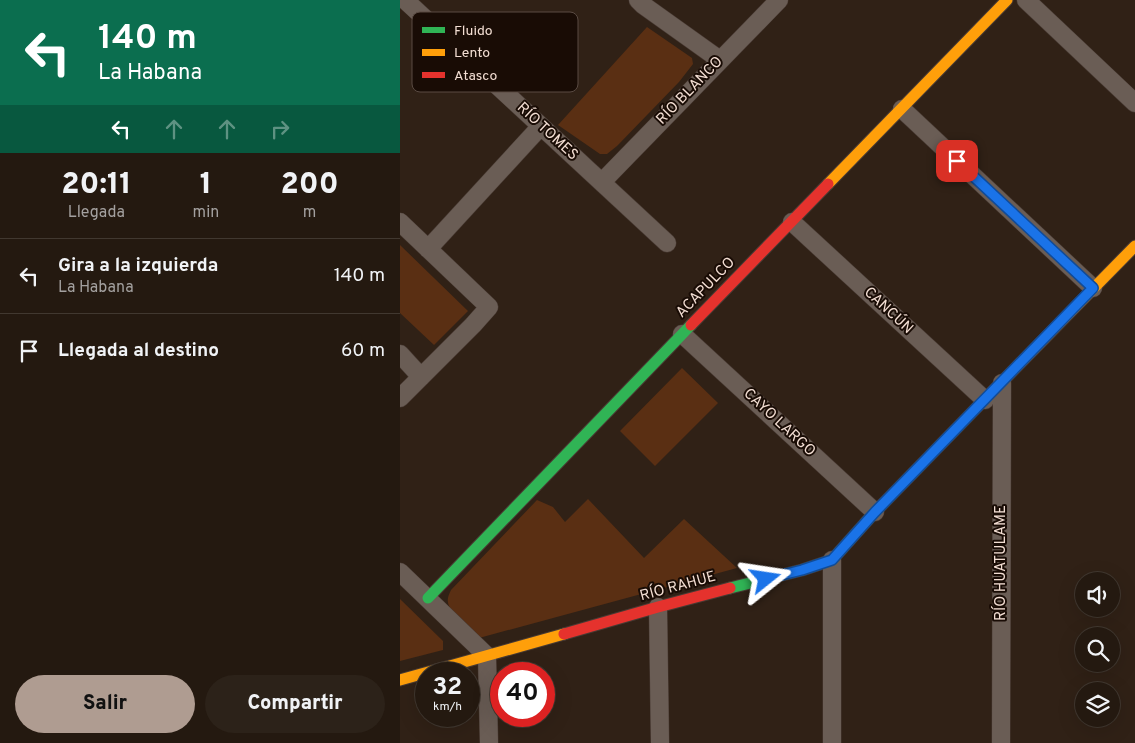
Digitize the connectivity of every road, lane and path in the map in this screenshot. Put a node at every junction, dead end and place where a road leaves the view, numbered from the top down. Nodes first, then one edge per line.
1 (405, 0) edge
2 (638, 0) edge
3 (779, 0) edge
4 (1008, 0) edge
5 (1026, 0) edge
6 (418, 12) edge
7 (720, 60) junction
8 (504, 92) edge
9 (1135, 103) edge
10 (902, 110) junction
11 (541, 126) junction
12 (602, 182) junction
13 (400, 222) edge
14 (792, 222) junction
15 (667, 243) dead end
16 (1135, 246) edge
17 (428, 249) junction
18 (1093, 288) junction
19 (682, 334) junction
20 (400, 354) edge
21 (421, 377) junction
22 (1002, 383) junction
23 (400, 398) edge
24 (985, 400) junction
25 (875, 512) junction
26 (832, 560) junction
27 (400, 572) edge
28 (428, 598) junction
29 (658, 607) junction
30 (487, 656) junction
31 (400, 680) edge
32 (489, 743) edge
33 (660, 743) edge
34 (832, 743) edge
35 (1001, 743) edge

1 - 6 street, RÍO TOMES
2 - 7 street
3 - 7 street, RÍO BLANCO
4 - 10 street, ACAPULCO
5 - 9 street
7 - 12 street, RÍO BLANCO
8 - 11 street, RÍO TOMES
10 - 14 street, ACAPULCO
10 - 18 street
11 - 12 street, RÍO TOMES
11 - 17 street
12 - 15 street, RÍO TOMES
13 - 17 street
14 - 19 street, ACAPULCO
14 - 24 street, CANCÚN
16 - 18 street, RÍO RAHUE
17 - 21 street
18 - 22 street, RÍO RAHUE
19 - 25 street, CAYO LARGO
19 - 28 street, ACAPULCO
20 - 21 street
21 - 23 street
22 - 24 street, RÍO RAHUE
22 - 35 street, RÍO HUATULAME
24 - 25 street, RÍO RAHUE
25 - 26 street, RÍO RAHUE
26 - 29 street, RÍO RAHUE
26 - 34 street
27 - 28 street
28 - 30 street
29 - 30 street, RÍO RAHUE
29 - 33 street
30 - 31 street, RÍO RAHUE
30 - 32 street

